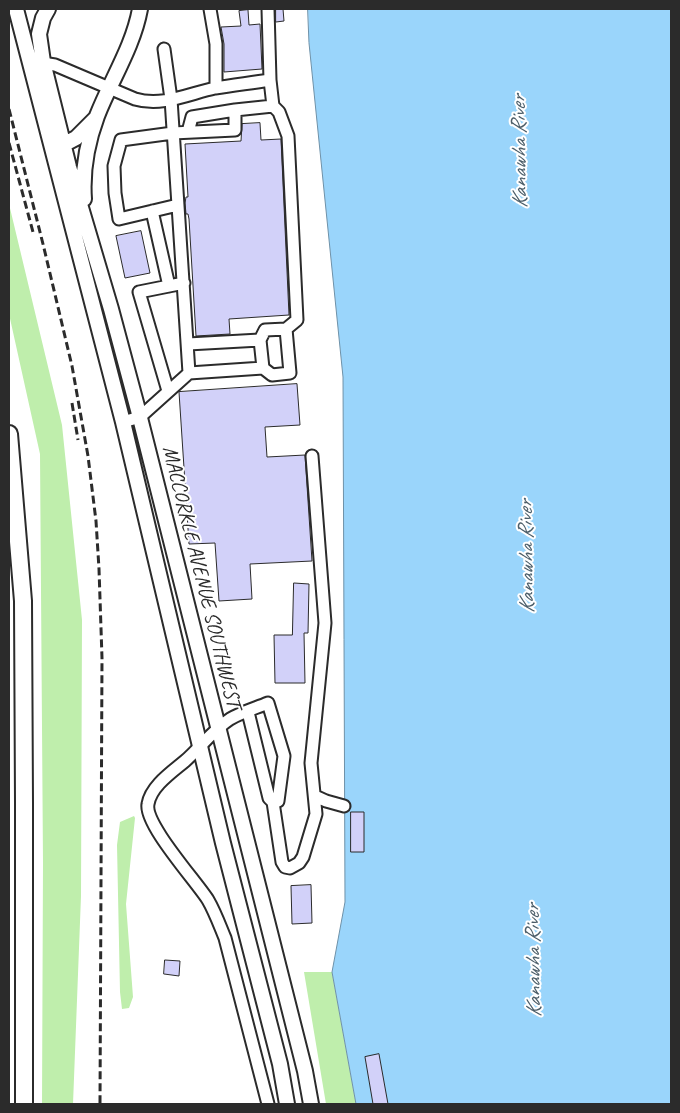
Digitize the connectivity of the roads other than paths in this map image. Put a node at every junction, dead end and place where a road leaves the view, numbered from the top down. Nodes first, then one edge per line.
1 (16, 9) edge
2 (48, 9) edge
3 (140, 9) edge
4 (210, 9) edge
5 (268, 9) edge
6 (164, 49) dead end
7 (37, 62) junction
8 (270, 80) junction
9 (110, 88) junction
10 (216, 88) junction
11 (171, 99) junction
12 (273, 106) junction
13 (235, 110) junction
14 (97, 116) junction
15 (188, 132) junction
16 (173, 133) junction
17 (58, 148) junction
18 (178, 205) junction
19 (152, 211) junction
20 (90, 240) junction
21 (184, 283) junction
22 (169, 286) junction
23 (286, 329) junction
24 (260, 340) junction
25 (188, 344) junction
26 (262, 368) junction
27 (189, 373) junction
28 (168, 391) junction
29 (140, 417) junction
30 (123, 422) junction
31 (9, 434) edge
32 (312, 456) dead end
33 (248, 712) junction
34 (218, 729) junction
35 (201, 747) junction
36 (315, 796) junction
37 (273, 802) junction
38 (344, 806) dead end
39 (24, 1104) edge
40 (268, 1104) edge
41 (287, 1104) edge
42 (311, 1104) edge

1 - 7 main road
2 - 7 main road
3 - 9 main road
4 - 10 street
5 - 8 street
6 - 11 street
7 - 9 street
7 - 17 main road, MACCORKLE AVENUE SOUTHWEST
8 - 10 street
8 - 12 street
9 - 11 street
9 - 14 main road
10 - 11 street
11 - 16 street
12 - 13 street
12 - 23 street
13 - 15 street
13 - 15 street
14 - 17 main road
14 - 20 main road
15 - 16 street
16 - 18 street
16 - 19 street
17 - 20 main road, MACCORKLE AVENUE SOUTHWEST
17 - 30 main road, MACCORKLE AVENUE SOUTHWEST
18 - 19 street
18 - 21 street
19 - 22 street
20 - 29 main road, MACCORKLE AVENUE SOUTHWEST
21 - 22 street
21 - 25 street
22 - 28 street
23 - 24 street
23 - 26 street
24 - 25 street
24 - 26 street
25 - 27 street
26 - 27 street
27 - 28 street
28 - 29 street
29 - 30 street
29 - 34 main road, MACCORKLE AVENUE SOUTHWEST
30 - 35 main road, MACCORKLE AVENUE SOUTHWEST
31 - 39 highway
32 - 36 street
33 - 34 street
33 - 37 street
33 - 37 street
34 - 35 street
34 - 42 main road, MACCORKLE AVENUE SOUTHWEST
35 - 40 street
35 - 41 main road, MACCORKLE AVENUE SOUTHWEST
36 - 37 street
36 - 38 street

